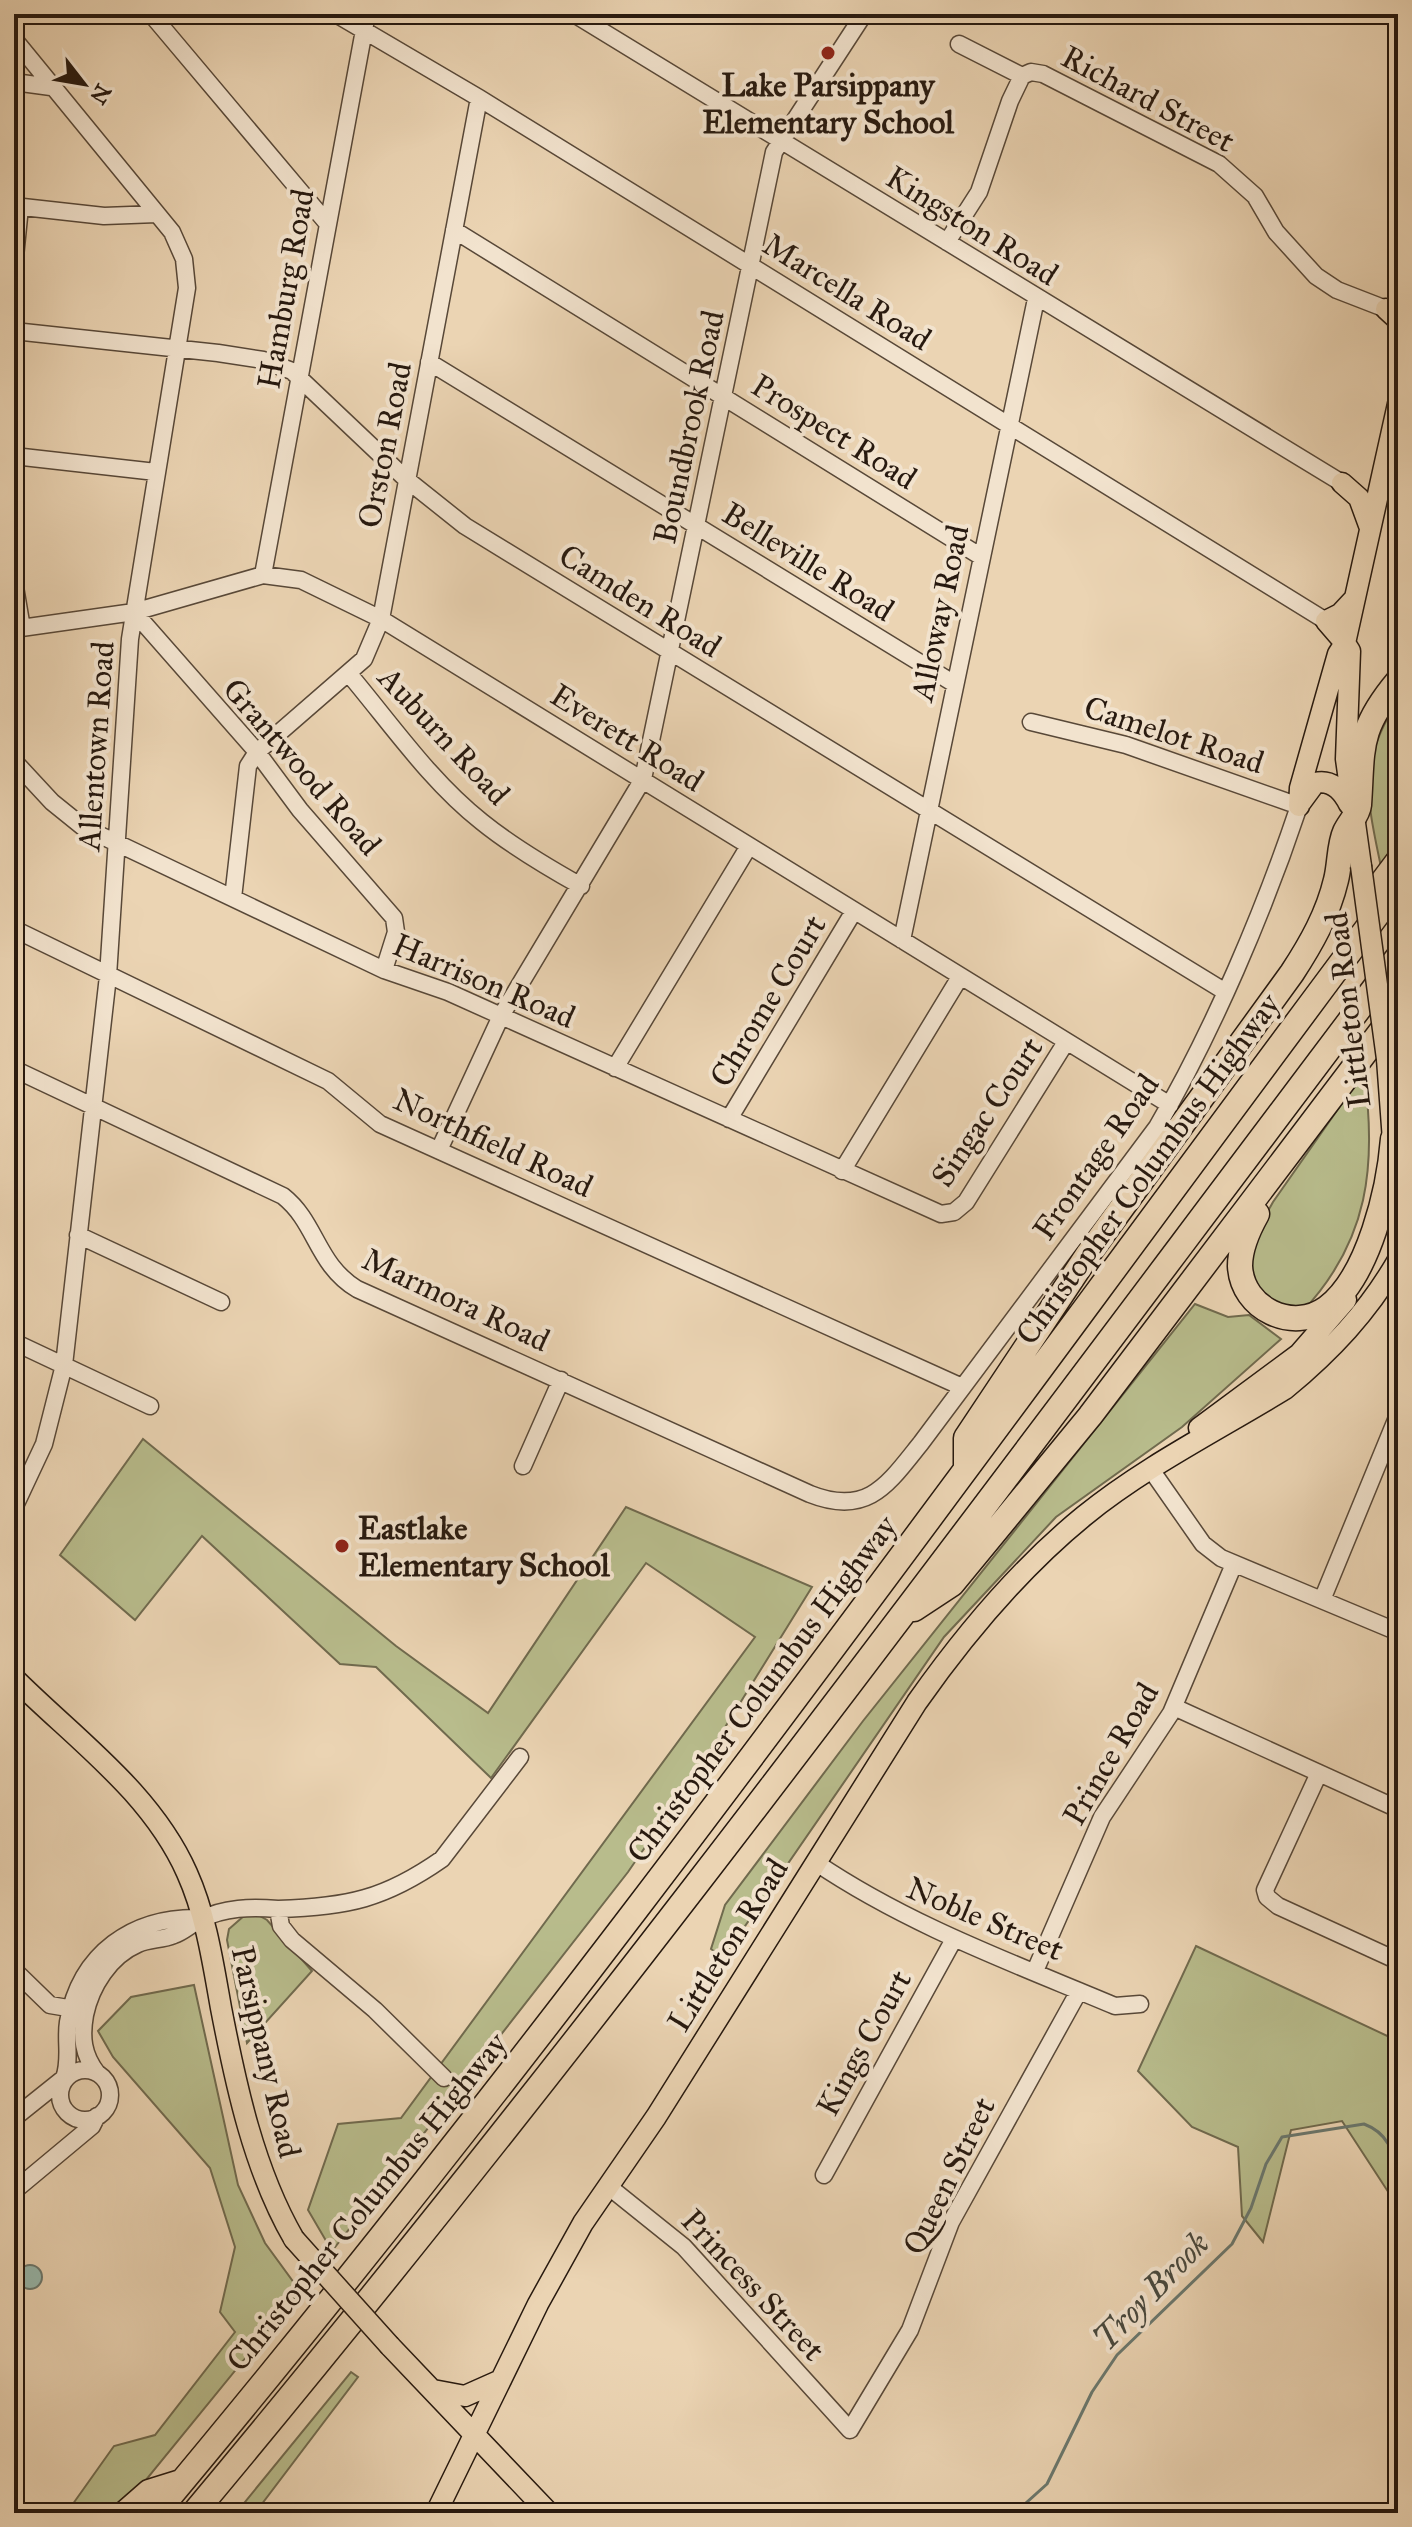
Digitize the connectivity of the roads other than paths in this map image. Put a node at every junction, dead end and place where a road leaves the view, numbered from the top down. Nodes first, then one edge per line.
1 (151, 14) edge
2 (336, 14) edge
3 (574, 14) edge
4 (864, 14) edge
5 (366, 22) edge
6 (14, 39) edge
7 (959, 44) dead end
8 (1022, 76) junction
9 (14, 82) edge
10 (51, 87) junction
11 (479, 98) junction
12 (781, 142) junction
13 (17, 207) edge
14 (157, 214) junction
15 (327, 223) junction
16 (454, 230) junction
17 (947, 242) junction
18 (750, 265) junction
19 (14, 267) edge
20 (1036, 299) junction
21 (1394, 312) edge
22 (14, 331) edge
23 (179, 349) junction
24 (429, 362) junction
25 (299, 377) junction
26 (724, 397) junction
27 (1398, 404) edge
28 (1396, 424) edge
29 (1008, 425) junction
30 (14, 456) edge
31 (1384, 464) junction
32 (156, 472) junction
33 (406, 479) junction
34 (1342, 483) junction
35 (697, 526) junction
36 (1370, 528) junction
37 (980, 556) junction
38 (263, 575) junction
39 (14, 581) edge
40 (1355, 598) junction
41 (134, 612) junction
42 (381, 619) junction
43 (1326, 621) junction
44 (18, 628) edge
45 (1345, 643) junction
46 (672, 654) junction
47 (349, 674) junction
48 (1398, 681) edge
49 (953, 683) junction
50 (1031, 722) dead end
51 (257, 752) junction
52 (14, 761) edge
53 (643, 779) junction
54 (1299, 806) junction
55 (927, 810) junction
56 (1352, 813) junction
57 (118, 842) junction
58 (749, 846) junction
59 (1398, 861) edge
60 (581, 886) junction
61 (1398, 887) edge
62 (233, 898) junction
63 (854, 911) junction
64 (14, 929) edge
65 (902, 940) junction
66 (1398, 957) edge
67 (384, 970) junction
68 (108, 976) junction
69 (960, 977) junction
70 (1224, 991) junction
71 (1398, 1009) edge
72 (501, 1016) junction
73 (1066, 1042) junction
74 (1361, 1059) junction
75 (615, 1068) junction
76 (14, 1069) edge
77 (1259, 1073) junction
78 (1170, 1105) junction
79 (94, 1106) junction
80 (729, 1119) junction
81 (1393, 1139) junction
82 (439, 1150) junction
83 (842, 1171) junction
84 (954, 1212) joint
85 (78, 1235) junction
86 (1398, 1260) edge
87 (221, 1302) dead end
88 (14, 1342) edge
89 (64, 1365) junction
90 (561, 1380) junction
91 (962, 1387) junction
92 (150, 1406) dead end
93 (1398, 1415) edge
94 (523, 1466) dead end
95 (966, 1469) junction
96 (1152, 1471) junction
97 (870, 1498) joint
98 (14, 1508) edge
99 (1234, 1564) junction
100 (1322, 1600) junction
101 (899, 1619) junction
102 (1398, 1632) edge
103 (14, 1678) edge
104 (1174, 1707) junction
105 (520, 1757) dead end
106 (1319, 1773) junction
107 (1398, 1809) edge
108 (815, 1862) junction
109 (278, 1909) junction
110 (203, 1918) junction
111 (954, 1939) junction
112 (1398, 1961) edge
113 (14, 1970) edge
114 (1035, 1971) junction
115 (1079, 1991) junction
116 (1140, 2004) dead end
117 (78, 2010) junction
118 (97, 2073) junction
119 (64, 2078) junction
120 (444, 2078) dead end
121 (97, 2116) junction
122 (14, 2118) edge
123 (824, 2175) dead end
124 (608, 2186) junction
125 (14, 2191) edge
126 (501, 2380) junction
127 (433, 2390) junction
128 (850, 2430) joint
129 (474, 2433) junction
130 (183, 2481) junction
131 (125, 2513) edge
132 (156, 2513) edge
133 (194, 2513) edge
134 (436, 2513) edge
135 (549, 2513) edge

1 - 15 street
2 - 5 street, Marcella Road
3 - 12 street, Kingston Road
4 - 12 street, Boundbrook Road
5 - 11 street, Marcella Road
5 - 15 street, Hamburg Road
6 - 10 street, Allentown Road
7 - 8 street, Richard Street
8 - 17 street
8 - 21 street, Richard Street
9 - 10 street
10 - 14 street, Allentown Road
11 - 16 street, Orston Road
11 - 18 street, Marcella Road
12 - 17 street, Kingston Road
12 - 18 street, Boundbrook Road
13 - 14 street
13 - 19 street
14 - 23 street, Allentown Road
15 - 25 street, Hamburg Road
16 - 24 street, Orston Road
16 - 26 street, Prospect Road
17 - 20 street, Kingston Road
18 - 26 street, Boundbrook Road
18 - 29 street, Marcella Road
20 - 29 street, Alloway Road
20 - 34 street, Kingston Road
22 - 23 street, Camden Road
23 - 25 street, Camden Road
23 - 32 street, Allentown Road
24 - 33 street, Orston Road
24 - 35 street, Belleville Road
25 - 33 street, Camden Road
25 - 38 street, Hamburg Road
26 - 35 street, Boundbrook Road
26 - 37 street, Prospect Road
27 - 28 main road, Littleton Road
28 - 31 main road, Littleton Road
29 - 37 street, Alloway Road
29 - 43 street, Marcella Road
30 - 32 street
31 - 34 main road
31 - 36 main road, Littleton Road
32 - 41 street, Allentown Road
33 - 42 street, Orston Road
33 - 46 street, Camden Road
34 - 36 main road
35 - 46 street, Boundbrook Road
35 - 49 street, Belleville Road
36 - 40 main road, Littleton Road
37 - 49 street, Alloway Road
38 - 41 street, Everett Road
38 - 42 street, Everett Road
39 - 44 street
40 - 43 main road
40 - 45 main road, Littleton Road
41 - 44 street, Everett Road
41 - 51 street, Grantwood Road
41 - 57 street, Allentown Road
42 - 47 street, Orston Road
42 - 53 street, Everett Road
43 - 45 main road
45 - 54 main road
45 - 56 main road, Littleton Road
46 - 53 street, Boundbrook Road
46 - 55 street, Camden Road
47 - 51 street, Orston Road
47 - 60 street, Auburn Road
48 - 56 highway
49 - 55 street, Alloway Road
50 - 54 street, Camelot Road
51 - 62 street
51 - 67 street, Grantwood Road
52 - 57 street, Harrison Road
53 - 58 street, Everett Road
53 - 60 street, Boundbrook Road
54 - 56 main road
54 - 70 street, Frontage Road
55 - 65 street, Alloway Road
55 - 70 street, Camden Road
56 - 81 main road, Littleton Road, bridge
56 - 95 highway
57 - 62 street, Harrison Road
57 - 68 street, Allentown Road
58 - 63 street, Everett Road
58 - 75 street
59 - 77 highway
60 - 72 street, Boundbrook Road
61 - 77 highway, Christopher Columbus Highway
62 - 67 street, Harrison Road
63 - 65 street, Everett Road
63 - 80 street, Chrome Court
64 - 68 street, Northfield Road
65 - 69 street, Everett Road
66 - 101 highway, Christopher Columbus Highway
67 - 72 street, Harrison Road
68 - 79 street, Allentown Road
68 - 82 street, Northfield Road
69 - 73 street, Everett Road
69 - 83 street
70 - 78 street, Frontage Road
71 - 74 highway
72 - 75 street, Harrison Road
72 - 82 street, Boundbrook Road
73 - 78 street, Everett Road
73 - 84 street, Singac Court
74 - 81 highway
74 - 101 highway
75 - 80 street, Harrison Road
76 - 79 street, Marmora Road
77 - 95 highway, Christopher Columbus Highway
78 - 91 street, Frontage Road
79 - 85 street, Allentown Road
79 - 90 street, Marmora Road
80 - 83 street, Harrison Road
81 - 96 main road, Littleton Road
82 - 91 street, Northfield Road
83 - 84 street, Harrison Road
85 - 87 street
85 - 89 street, Allentown Road
86 - 96 main road, Littleton Road
88 - 89 street
89 - 92 street
89 - 98 street, Allentown Road
90 - 94 street
90 - 97 street, Marmora Road
91 - 97 street, Frontage Road
93 - 100 street
95 - 130 highway, Christopher Columbus Highway
96 - 99 street
96 - 108 main road, Littleton Road
99 - 100 street
99 - 104 street, Prince Road
100 - 102 street
101 - 133 highway, Christopher Columbus Highway
103 - 110 main road, Parsippany Road
104 - 106 street
104 - 114 street, Prince Road
105 - 109 street
106 - 107 street
106 - 112 street
108 - 111 street, Noble Street
108 - 124 main road, Littleton Road
109 - 110 street
109 - 120 street
110 - 117 street
110 - 127 main road, Parsippany Road, bridge
111 - 114 street, Noble Street
111 - 123 street, Kings Court
113 - 117 street
114 - 115 street, Noble Street
115 - 116 street, Noble Street
115 - 128 street, Queen Street
117 - 118 street
117 - 119 street
118 - 119 street
118 - 121 street
119 - 121 street
119 - 122 street
121 - 125 street
124 - 126 main road, Littleton Road
124 - 128 street, Princess Street
126 - 127 main road
126 - 129 main road, Littleton Road
127 - 129 main road, Parsippany Road
129 - 134 main road, Littleton Road
129 - 135 main road, Parsippany Road
130 - 131 highway
130 - 132 highway, Christopher Columbus Highway

